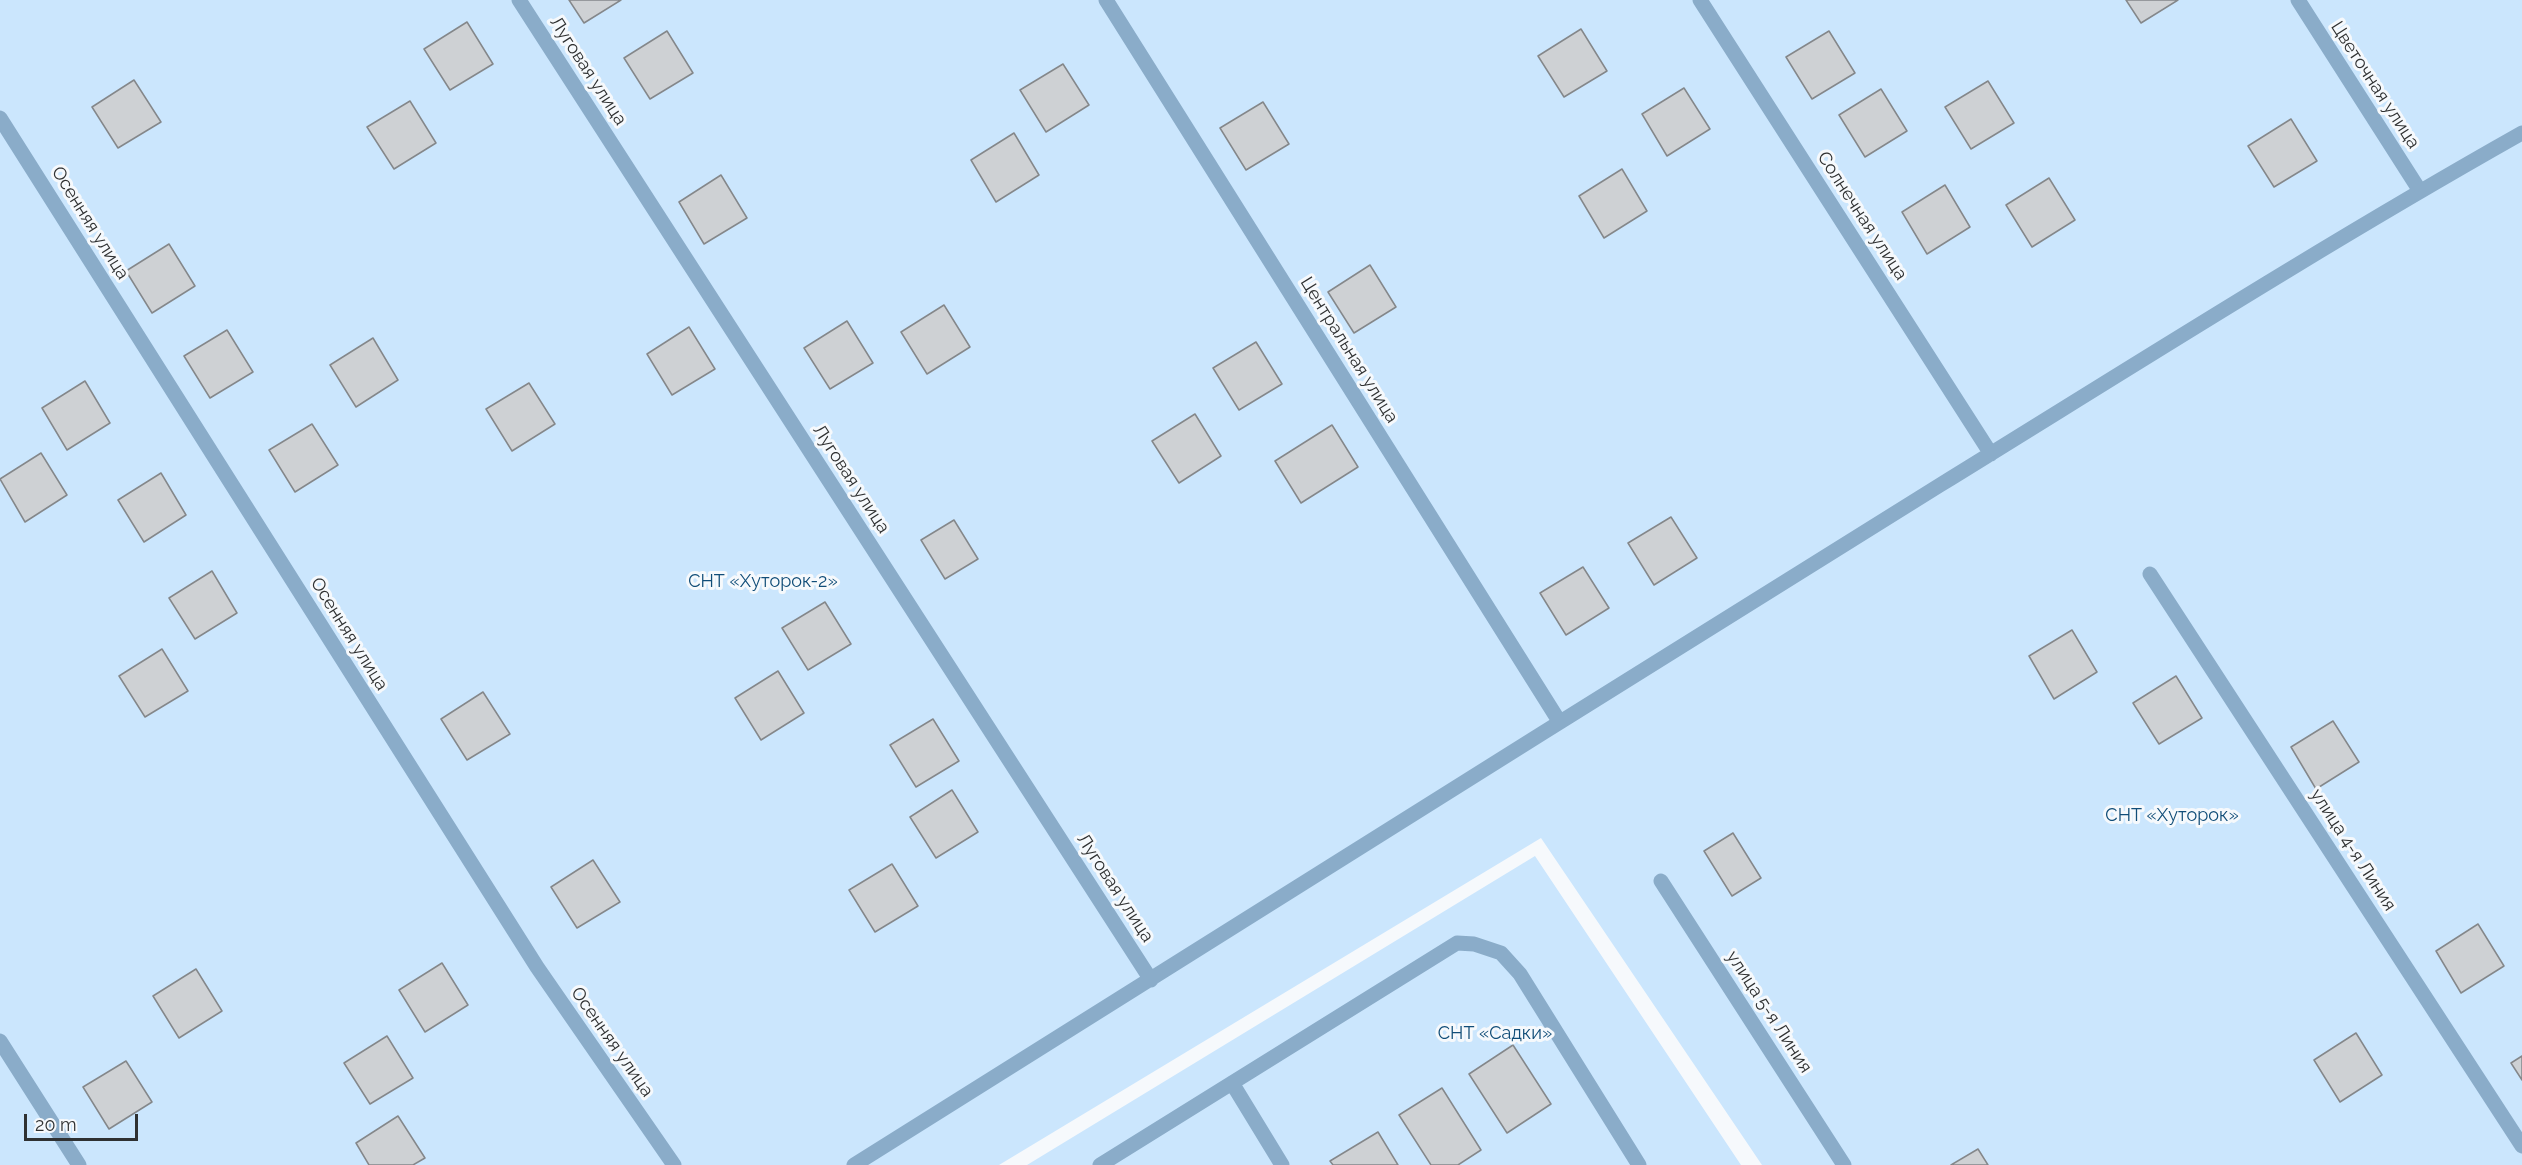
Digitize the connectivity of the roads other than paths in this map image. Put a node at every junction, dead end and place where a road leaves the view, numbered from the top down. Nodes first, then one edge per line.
1 (519, 0) edge
2 (1106, 0) edge
3 (1700, 0) edge
4 (2298, 0) edge
5 (0, 118) edge
6 (2522, 133) edge
7 (2420, 190) junction
8 (1991, 454) junction
9 (2150, 574) dead end
10 (1560, 721) junction
11 (1661, 881) dead end
12 (1151, 980) junction
13 (0, 1041) edge
14 (1232, 1083) junction
15 (2522, 1146) edge
16 (80, 1165) edge
17 (674, 1165) edge
18 (854, 1165) edge
19 (1100, 1165) edge
20 (1282, 1165) edge
21 (1639, 1165) edge
22 (1844, 1165) edge

1 - 12 street, Луговая улица
2 - 10 street, Центральная улица
3 - 8 street, Солнечная улица
4 - 7 street, Цветочная улица
5 - 17 street, Осенняя улица
6 - 7 street
7 - 8 street
8 - 10 street
9 - 15 street, улица 4-я Линия
10 - 12 street
11 - 22 street, улица 5-я Линия
12 - 18 street
13 - 16 street
14 - 19 street
14 - 20 street
14 - 21 street

